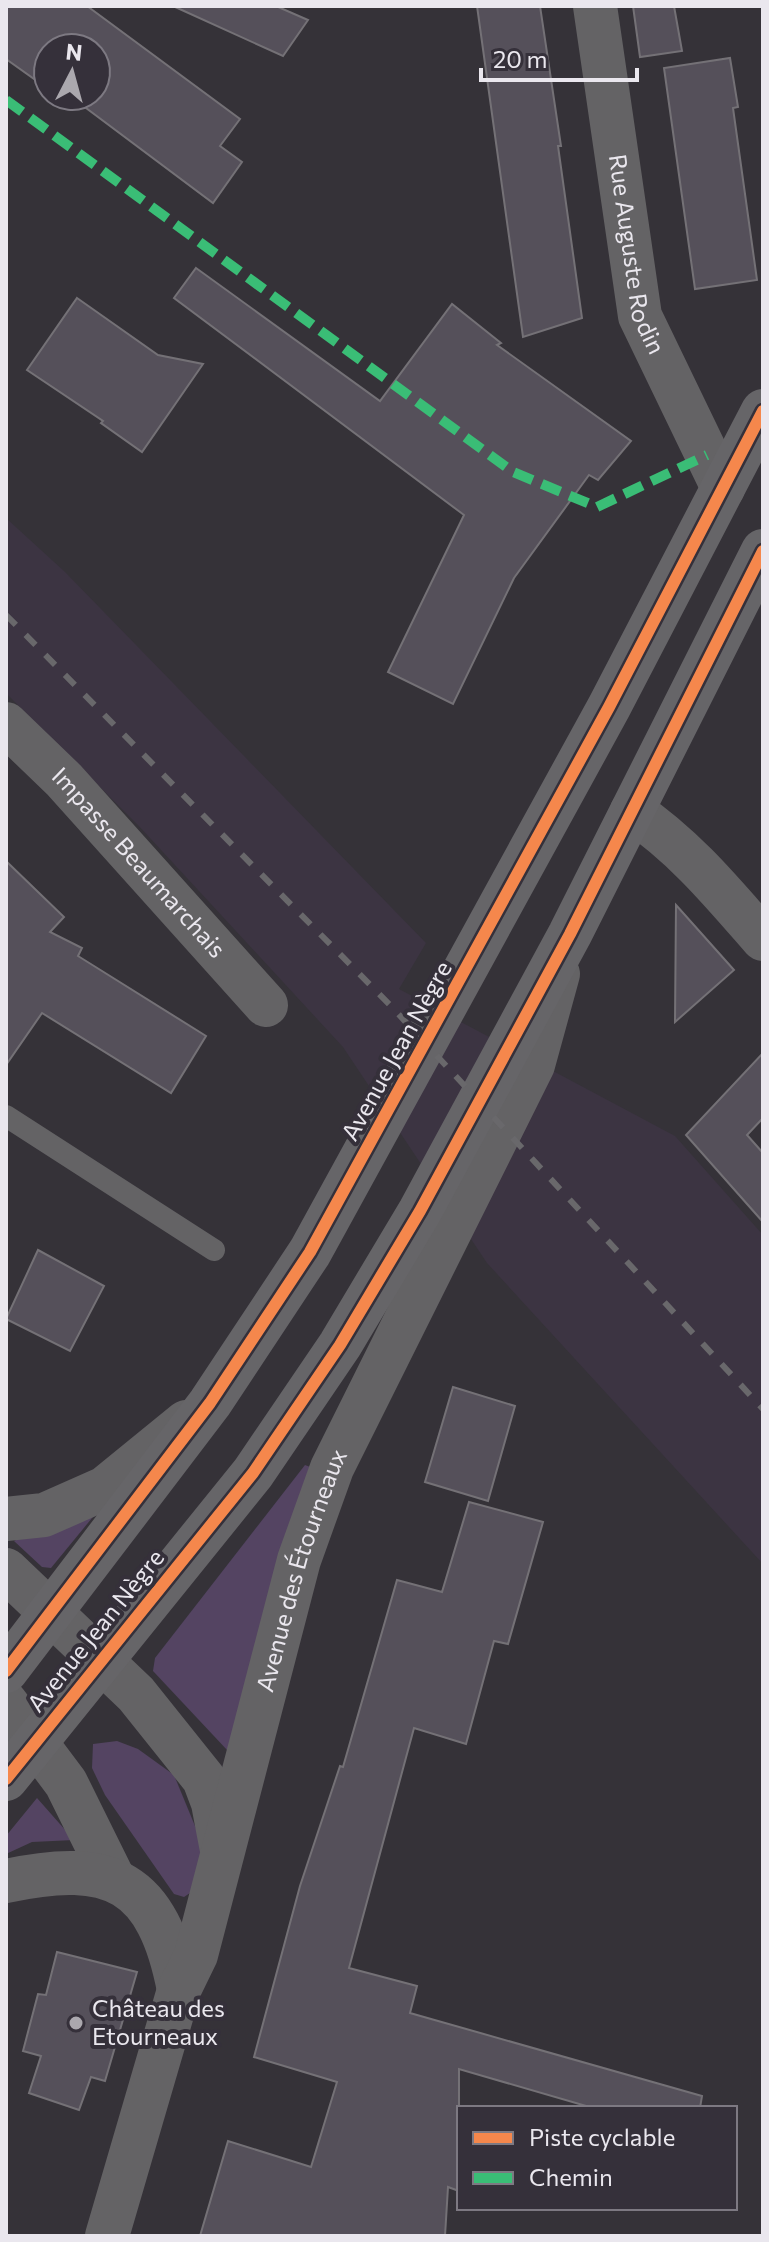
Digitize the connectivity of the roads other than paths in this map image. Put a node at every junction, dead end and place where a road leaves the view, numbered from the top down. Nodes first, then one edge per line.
1 (595, 6) edge
2 (763, 411) edge
3 (723, 488) junction
4 (763, 551) edge
5 (6, 724) edge
6 (632, 811) junction
7 (570, 934) junction
8 (763, 939) edge
9 (266, 1005) dead end
10 (6, 1116) edge
11 (214, 1250) dead end
12 (210, 1403) junction
13 (6, 1519) edge
14 (6, 1570) edge
15 (51, 1613) junction
16 (100, 1659) junction
17 (6, 1671) edge
18 (6, 1703) edge
19 (36, 1742) junction
20 (6, 1779) edge
21 (223, 1855) junction
22 (113, 1878) junction
23 (6, 1881) edge
24 (179, 1990) junction
25 (107, 2236) edge

1 - 3 street, Rue Auguste Rodin
2 - 3 main road, Avenue Jean Nègre
3 - 12 main road, Avenue Jean Nègre
4 - 6 main road, Avenue Jean Nègre
5 - 9 street, Impasse Beaumarchais
6 - 7 main road, Avenue Jean Nègre
6 - 8 street
7 - 16 main road, Avenue Jean Nègre
7 - 21 street, Avenue des Étourneaux
10 - 11 lane
12 - 13 street
12 - 15 main road, Avenue Jean Nègre
14 - 15 street
15 - 16 street
15 - 17 main road, Avenue Jean Nègre
16 - 19 main road, Avenue Jean Nègre
16 - 21 street
18 - 19 street
19 - 20 main road, Avenue Jean Nègre
19 - 22 street
21 - 24 street, Avenue des Étourneaux
22 - 23 street
22 - 24 street
24 - 25 street, Avenue des Étourneaux

